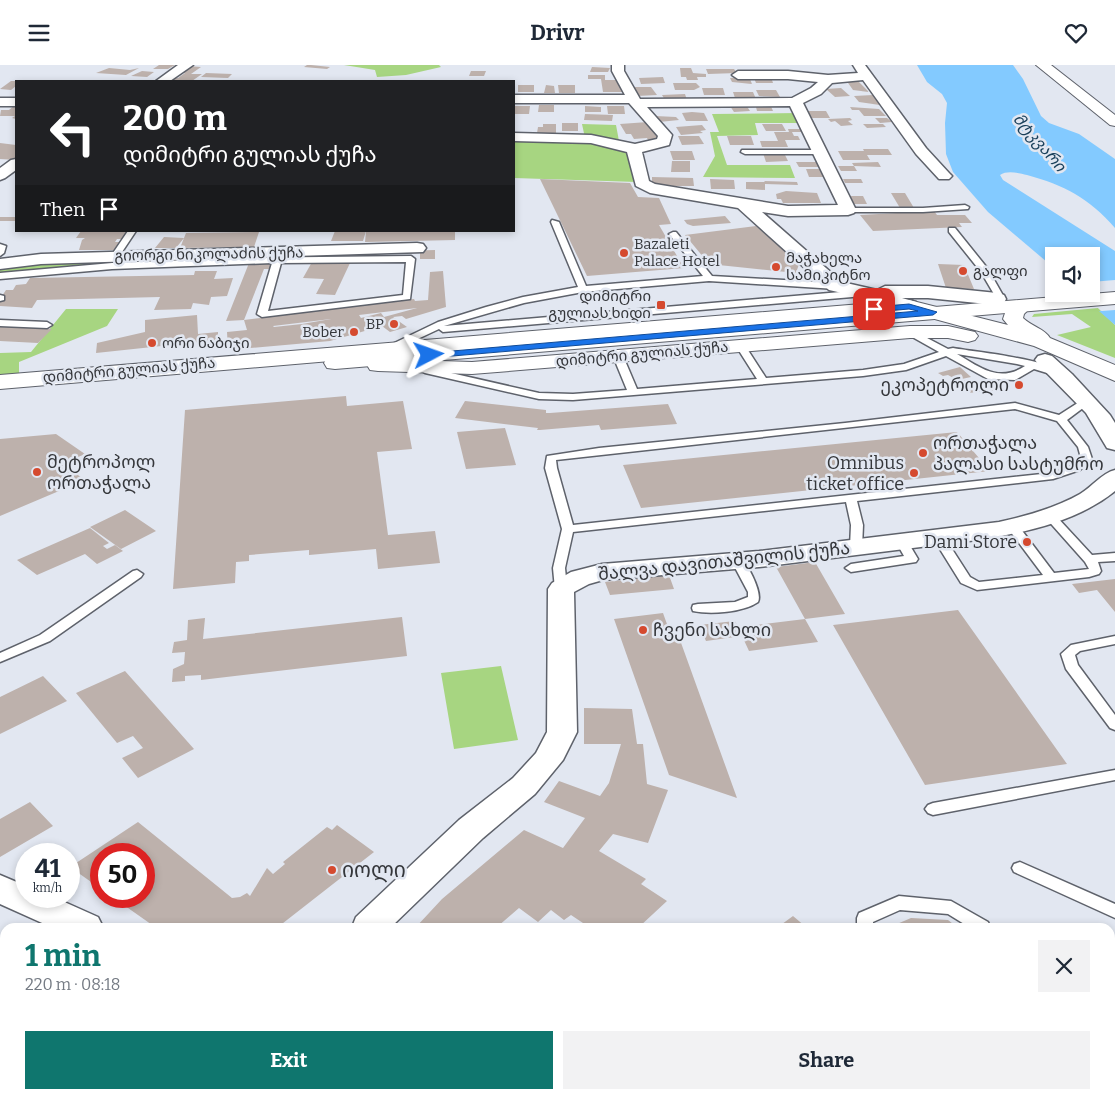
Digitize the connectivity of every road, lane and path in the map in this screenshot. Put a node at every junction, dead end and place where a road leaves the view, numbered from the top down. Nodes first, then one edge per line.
1 (187, 65) edge
2 (618, 65) edge
3 (1043, 65) edge
4 (863, 71) edge
5 (738, 75) dead end
6 (828, 79) junction
7 (164, 80) edge
8 (515, 99) edge
9 (635, 101) junction
10 (0, 102) edge
11 (15, 102) edge
12 (795, 102) junction
13 (1115, 122) edge
14 (515, 137) edge
15 (634, 149) junction
16 (745, 152) dead end
17 (820, 152) junction
18 (0, 163) edge
19 (15, 163) edge
20 (15, 165) edge
21 (944, 176) dead end
22 (3, 184) edge
23 (744, 204) junction
24 (965, 207) dead end
25 (848, 211) junction
26 (555, 222) dead end
27 (952, 230) dead end
28 (131, 232) edge
29 (673, 234) dead end
30 (0, 246) edge
31 (417, 248) dead end
32 (0, 253) edge
33 (115, 256) junction
34 (277, 261) junction
35 (0, 264) edge
36 (0, 276) edge
37 (708, 278) junction
38 (836, 286) junction
39 (584, 289) junction
40 (1115, 289) edge
41 (869, 293) junction
42 (1100, 293) edge
43 (1045, 296) edge
44 (1100, 297) edge
45 (1115, 298) edge
46 (999, 299) junction
47 (1049, 302) edge
48 (1022, 306) junction
49 (909, 307) junction
50 (936, 308) junction
51 (0, 323) edge
52 (47, 325) dead end
53 (428, 331) junction
54 (948, 342) junction
55 (741, 346) junction
56 (1066, 351) junction
57 (618, 356) junction
58 (394, 357) junction
59 (335, 363) junction
60 (1046, 366) junction
61 (1115, 374) edge
62 (0, 381) edge
63 (763, 381) junction
64 (1115, 385) edge
65 (0, 390) edge
66 (633, 392) junction
67 (1084, 398) junction
68 (1061, 419) junction
69 (1115, 443) edge
70 (1115, 477) edge
71 (851, 499) junction
72 (1051, 517) junction
73 (1013, 527) junction
74 (568, 529) junction
75 (939, 538) junction
76 (854, 557) junction
77 (1115, 557) edge
78 (1089, 559) junction
79 (737, 560) junction
80 (137, 574) dead end
81 (1050, 576) junction
82 (561, 589) junction
83 (698, 608) dead end
84 (1115, 640) edge
85 (0, 657) edge
86 (1115, 725) edge
87 (1115, 775) edge
88 (933, 809) dead end
89 (1020, 867) dead end
90 (0, 889) edge
91 (1115, 911) edge
92 (76, 923) edge
93 (373, 923) edge
94 (865, 923) edge
95 (975, 923) edge

1 - 7 street
2 - 9 street
3 - 13 main road
4 - 6 street
4 - 21 street
5 - 6 street
6 - 12 street
8 - 9 street
9 - 12 street
9 - 15 street
10 - 11 street
12 - 17 street
14 - 15 street
15 - 23 street
16 - 17 lane
17 - 25 street
18 - 19 street
20 - 22 street
23 - 25 street
23 - 38 street
24 - 25 lane
26 - 39 lane
27 - 46 lane
28 - 33 lane
29 - 37 lane
30 - 32 lane
31 - 33 street, გიორგი ნიკოლაძის ქუჩა
33 - 35 street, გიორგი ნიკოლაძის ქუჩა
34 - 34 lane
34 - 36 lane
37 - 38 lane
37 - 39 lane
38 - 41 street
39 - 53 lane
40 - 42 main road
41 - 46 street
41 - 49 street
41 - 53 lane
43 - 46 main road, დიმიტრი გულიას ქუჩა
44 - 45 main road
46 - 50 main road, დიმიტრი გულიას ქუჩა
47 - 48 main road, დიმიტრი გულიას ქუჩა
48 - 50 main road, დიმიტრი გულიას ქუჩა
48 - 56 main road
49 - 50 main road, დიმიტრი გულიას ქუჩა
49 - 58 main road, დიმიტრი გულიას ქუჩა
50 - 54 main road
50 - 56 main road
50 - 59 main road, დიმიტრი გულიას ქუჩა
51 - 52 lane
53 - 58 lane
54 - 55 main road, დიმიტრი გულიას ქუჩა
54 - 60 main road, დიმიტრი გულიას ქუჩა
54 - 60 lane
54 - 63 lane
55 - 57 main road, დიმიტრი გულიას ქუჩა
55 - 63 lane
56 - 61 main road
57 - 58 main road, დიმიტრი გულიას ქუჩა
57 - 66 lane
58 - 59 main road, დიმიტრი გულიას ქუჩა
58 - 62 main road, დიმიტრი გულიას ქუჩა
58 - 66 lane
59 - 65 main road, დიმიტრი გულიას ქუჩა
60 - 64 main road, დიმიტრი გულიას ქუჩა
60 - 67 street
63 - 66 lane
67 - 68 lane
67 - 69 street
68 - 71 lane
68 - 74 lane
70 - 72 street, შალვა დავითაშვილის ქუჩა
71 - 74 lane
71 - 76 lane
72 - 73 street, შალვა დავითაშვილის ქუჩა
72 - 78 lane
73 - 75 street, შალვა დავითაშვილის ქუჩა
73 - 81 lane
74 - 82 lane
75 - 76 street, შალვა დავითაშვილის ქუჩა
75 - 81 lane
76 - 79 street, შალვა დავითაშვილის ქუჩა
77 - 78 lane
78 - 81 lane
79 - 82 street, შალვა დავითაშვილის ქუჩა
79 - 83 lane
80 - 85 lane
82 - 93 street
84 - 86 lane
87 - 88 lane
89 - 91 lane
90 - 92 street
94 - 95 lane

